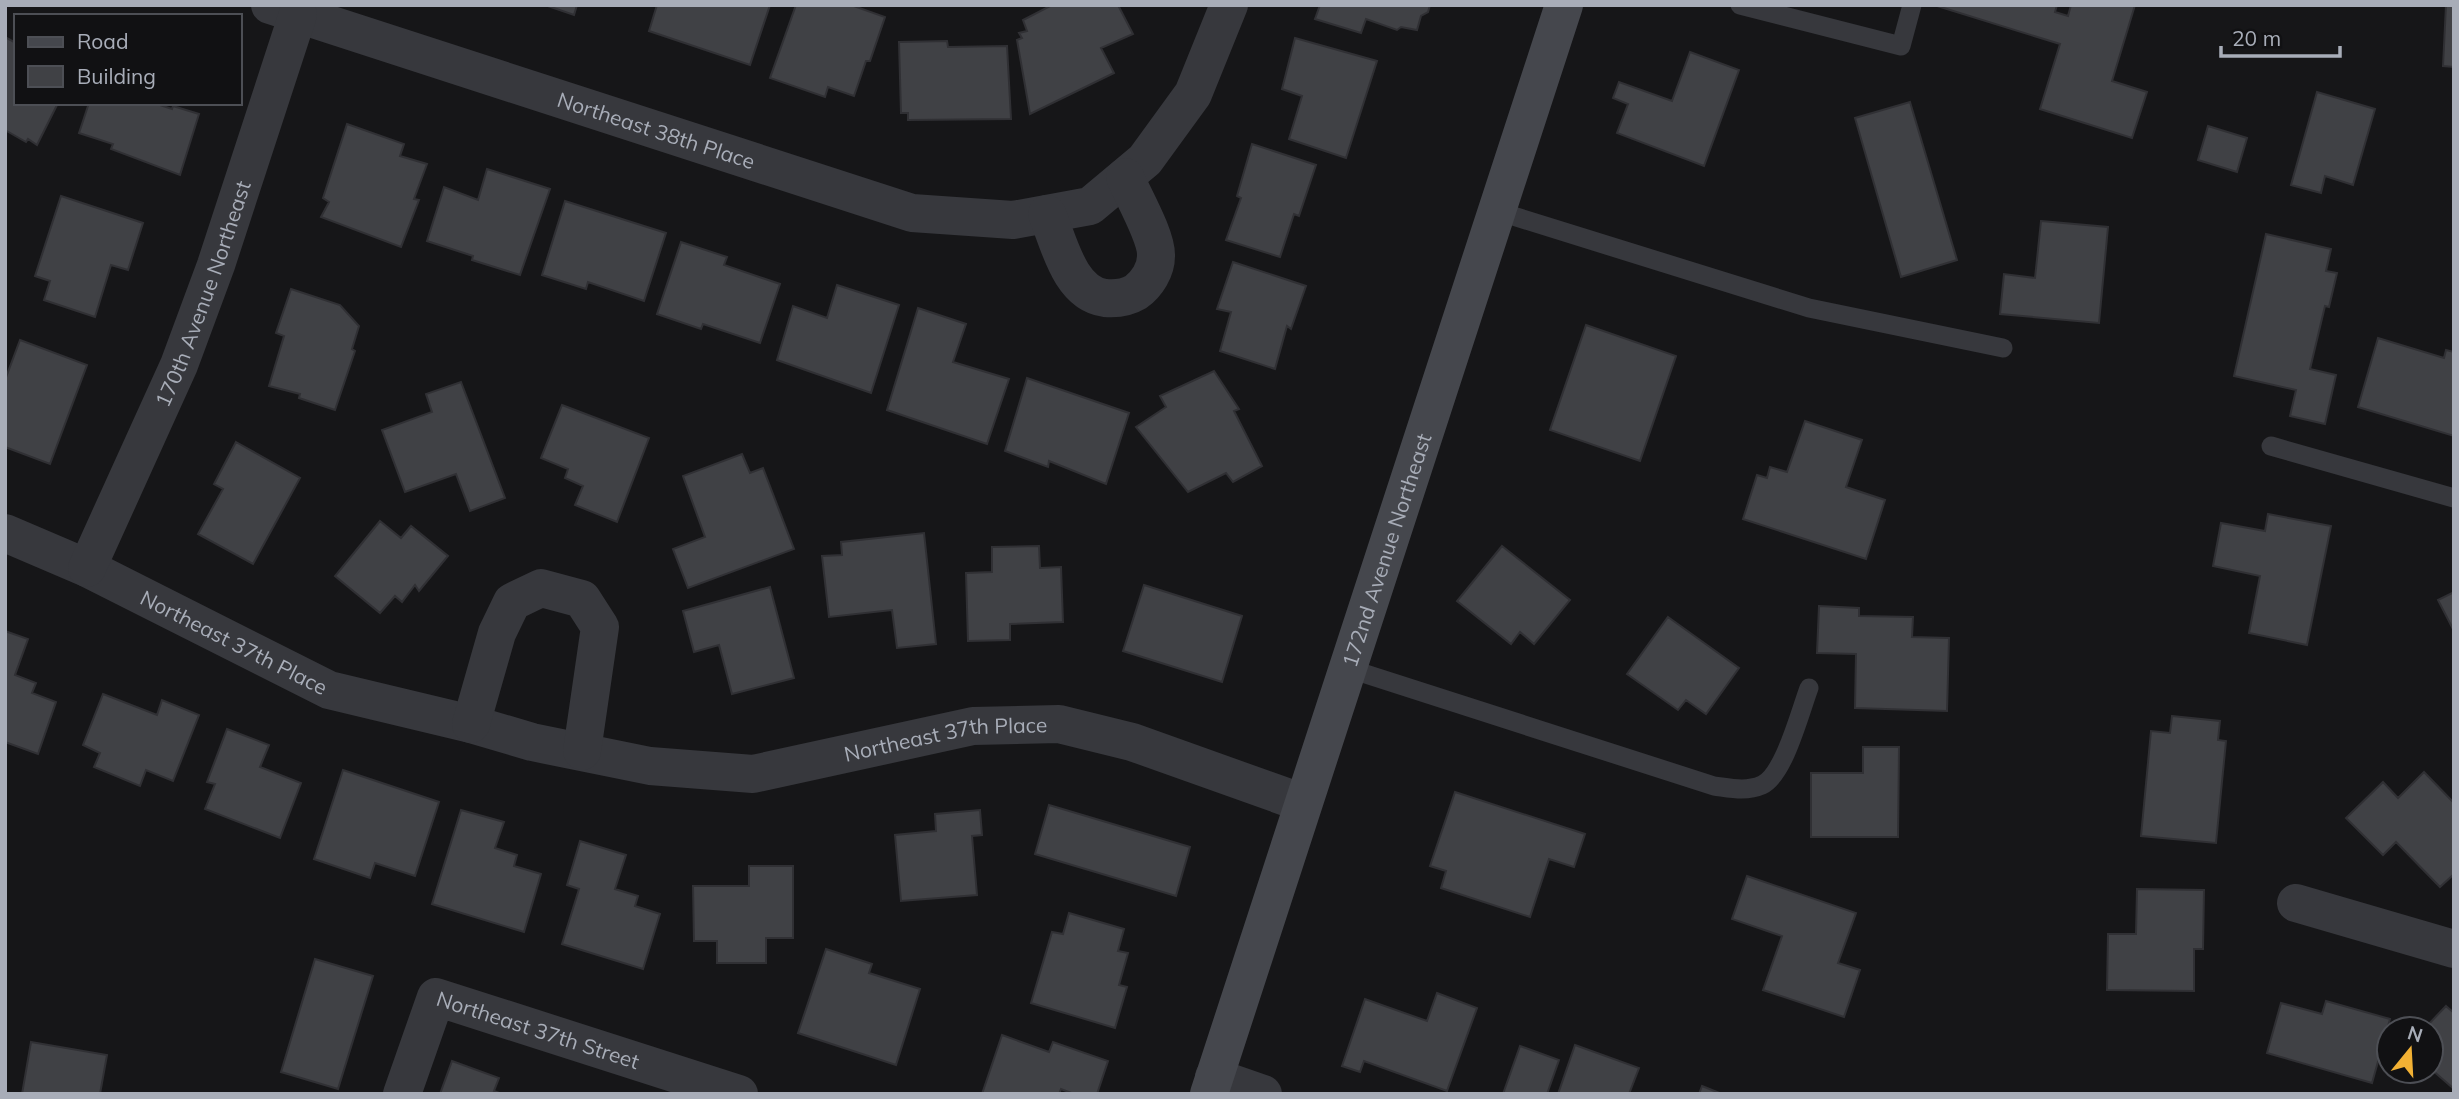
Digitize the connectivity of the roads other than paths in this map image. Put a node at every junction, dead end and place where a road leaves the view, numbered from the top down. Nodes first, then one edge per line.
1 (1229, 5) edge
2 (1564, 5) edge
3 (1740, 5) edge
4 (1912, 5) edge
5 (284, 10) edge
6 (1125, 177) junction
7 (1497, 211) junction
8 (1047, 214) junction
9 (2003, 348) dead end
10 (2271, 446) dead end
11 (2454, 498) edge
12 (5, 533) edge
13 (87, 568) junction
14 (1347, 668) junction
15 (1809, 688) dead end
16 (471, 724) junction
17 (582, 751) junction
18 (1303, 803) junction
19 (2295, 903) dead end
20 (2454, 949) edge
21 (1212, 1085) edge
22 (401, 1094) edge
23 (739, 1094) edge
24 (1263, 1094) edge

1 - 6 street
2 - 7 street, 172nd Avenue Northeast
3 - 4 lane
5 - 8 street, Northeast 38th Place
5 - 13 street, 170th Avenue Northeast
6 - 8 street, Northeast 38th Place
6 - 8 street
7 - 9 lane
7 - 14 street, 172nd Avenue Northeast
10 - 11 lane
12 - 13 street, Northeast 37th Place
13 - 16 street, Northeast 37th Place
14 - 15 lane
14 - 18 street, 172nd Avenue Northeast
16 - 17 street, Northeast 37th Place
16 - 17 street
17 - 18 street, Northeast 37th Place
18 - 21 street, 172nd Avenue Northeast
19 - 20 street
21 - 24 street
22 - 23 street, Northeast 37th Street

